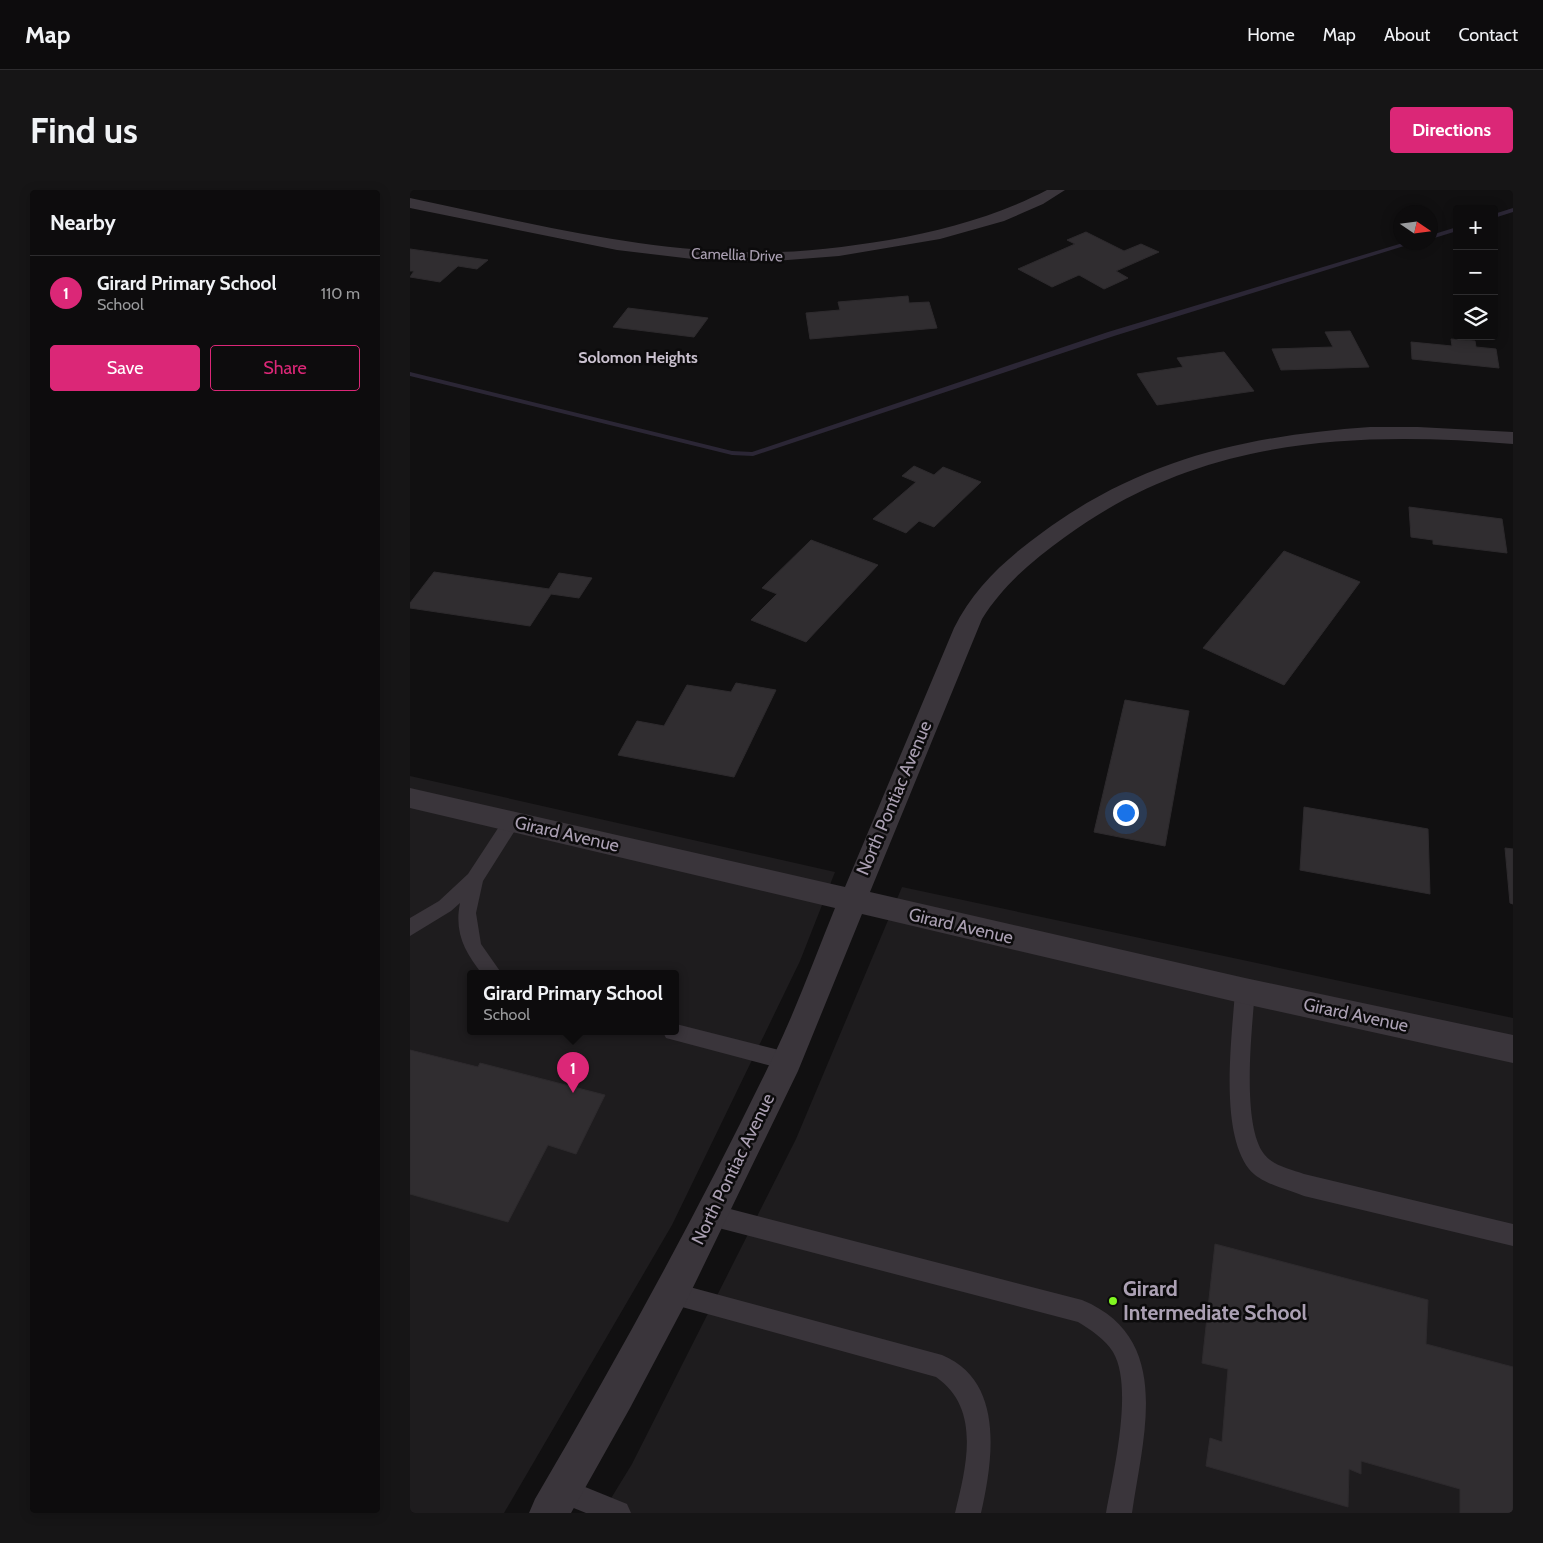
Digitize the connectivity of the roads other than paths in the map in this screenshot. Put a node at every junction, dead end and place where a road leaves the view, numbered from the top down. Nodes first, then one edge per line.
1 (1058, 190) edge
2 (410, 203) edge
3 (1513, 438) edge
4 (410, 798) edge
5 (512, 821) junction
6 (474, 878) junction
7 (851, 901) junction
8 (410, 928) edge
9 (490, 970) edge
10 (1245, 991) junction
11 (679, 1034) edge
12 (1513, 1049) edge
13 (787, 1061) junction
14 (712, 1215) junction
15 (1513, 1235) edge
16 (671, 1293) junction
17 (556, 1502) edge
18 (618, 1513) edge
19 (968, 1513) edge
20 (1119, 1513) edge

1 - 2 street, Camellia Drive
3 - 7 street, North Pontiac Avenue
4 - 5 street, Girard Avenue
5 - 6 lane
5 - 7 street, Girard Avenue
6 - 8 lane
6 - 9 lane
7 - 10 street, Girard Avenue
7 - 13 street, North Pontiac Avenue
10 - 12 street, Girard Avenue
10 - 15 lane
11 - 13 lane
13 - 14 street, North Pontiac Avenue
14 - 16 street, North Pontiac Avenue
14 - 20 lane
16 - 17 street, North Pontiac Avenue
16 - 19 lane
17 - 18 lane

